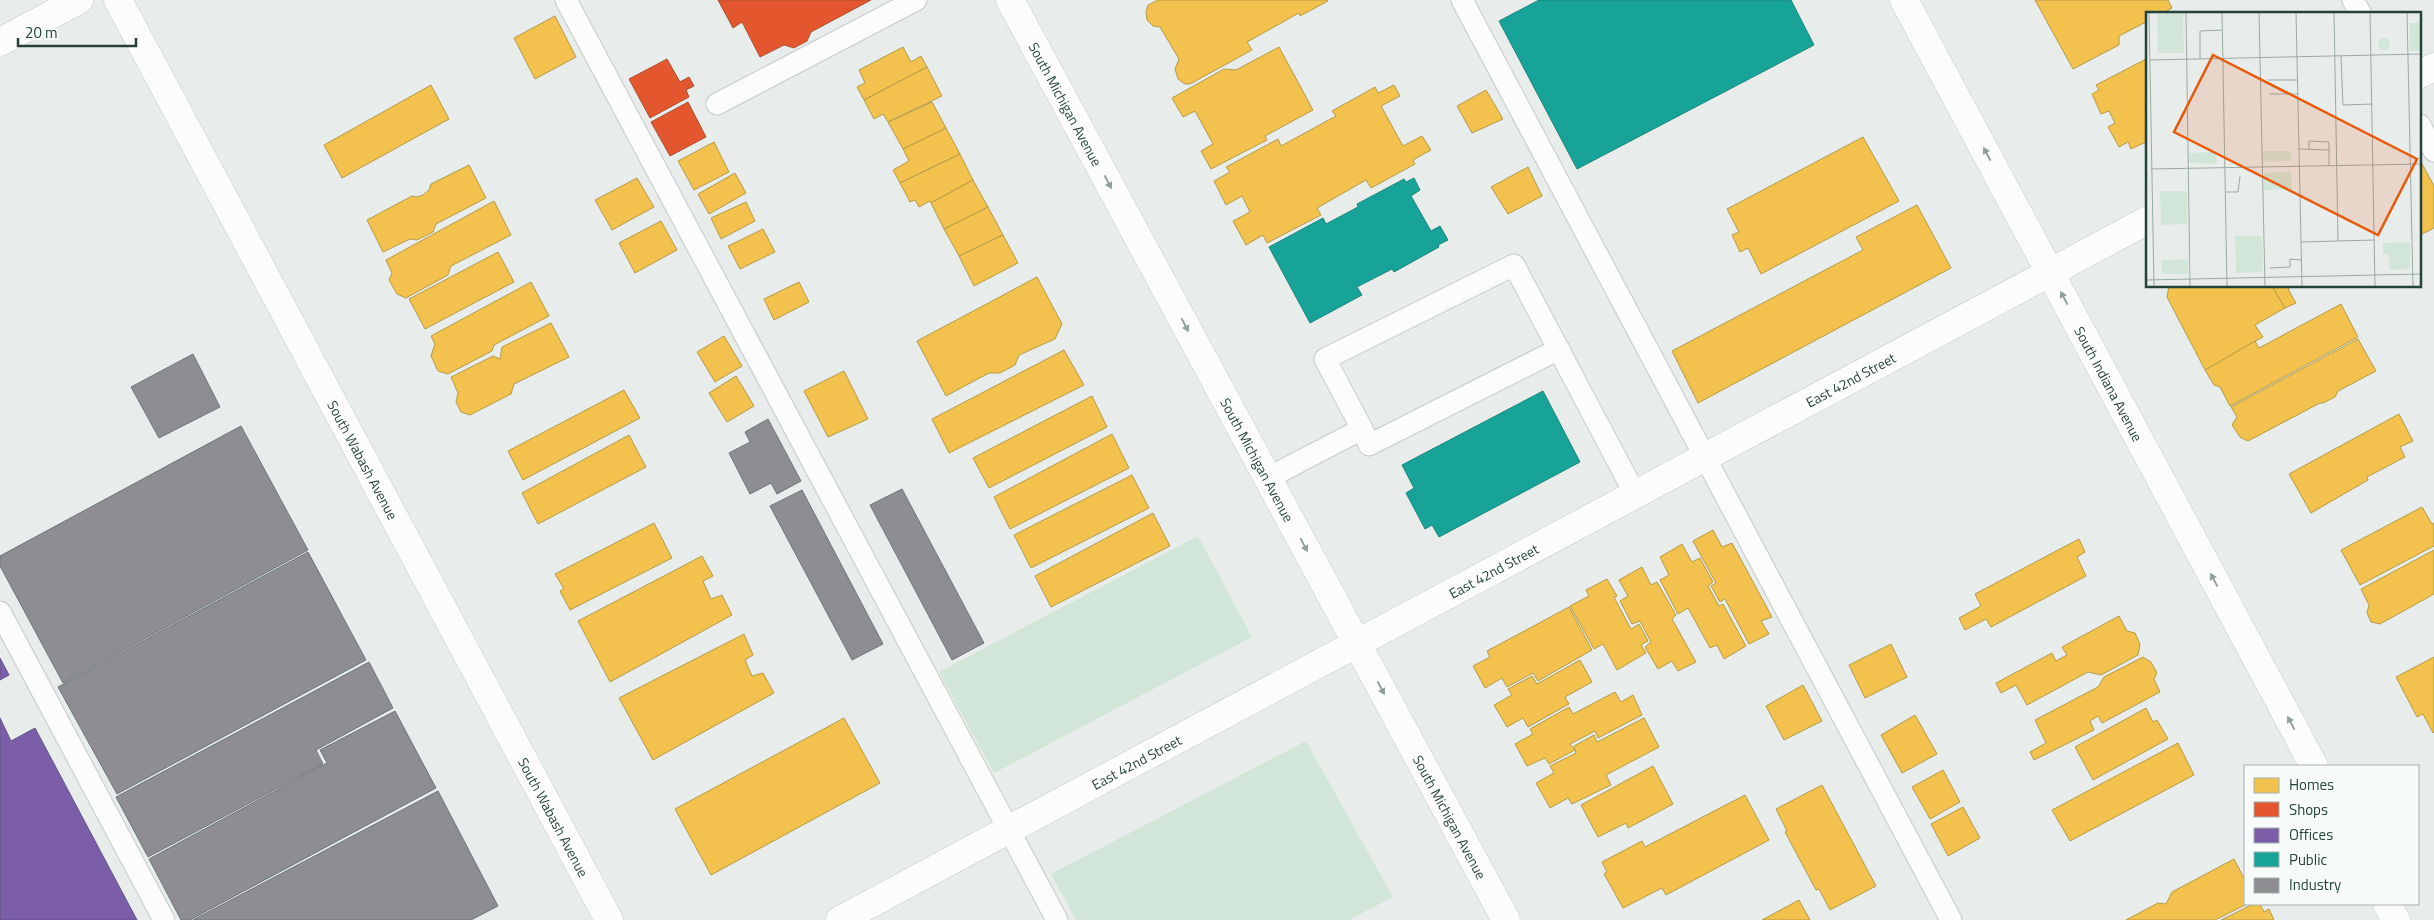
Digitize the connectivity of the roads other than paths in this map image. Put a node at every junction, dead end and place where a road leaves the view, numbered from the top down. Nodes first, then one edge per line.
1 (79, 0) edge
2 (118, 0) edge
3 (566, 0) edge
4 (916, 0) edge
5 (1010, 0) edge
6 (1462, 0) edge
7 (1904, 0) edge
8 (2353, 0) edge
9 (2360, 12) edge
10 (0, 42) edge
11 (2434, 67) edge
12 (2422, 73) edge
13 (717, 104) dead end
14 (2422, 129) edge
15 (2434, 151) edge
16 (2146, 221) edge
17 (2050, 272) junction
18 (1559, 349) junction
19 (1362, 429) junction
20 (1705, 457) junction
21 (1268, 478) junction
22 (1635, 494) junction
23 (0, 612) edge
24 (1357, 644) junction
25 (2313, 765) edge
26 (1009, 830) junction
27 (2388, 905) edge
28 (164, 920) edge
29 (609, 920) edge
30 (840, 920) edge
31 (1057, 920) edge
32 (1506, 920) edge
33 (1951, 920) edge
34 (2396, 920) edge

1 - 10 street
2 - 29 street, South Wabash Avenue
3 - 26 lane
4 - 13 lane
5 -> 21 street, South Michigan Avenue
6 - 20 lane
17 -> 7 street, South Indiana Avenue
8 - 9 lane
11 - 12 street
14 - 15 lane
16 - 17 street, East 42nd Street
17 - 20 street, East 42nd Street
25 -> 17 street, South Indiana Avenue
18 - 19 lane
18 - 19 lane
18 - 22 lane
19 - 21 lane
20 - 22 street, East 42nd Street
20 - 33 lane
21 -> 24 street, South Michigan Avenue
22 - 24 street, East 42nd Street
23 - 28 lane
24 - 26 street, East 42nd Street
24 -> 32 street, South Michigan Avenue
26 - 30 street, East 42nd Street
26 - 31 lane
27 - 34 street

